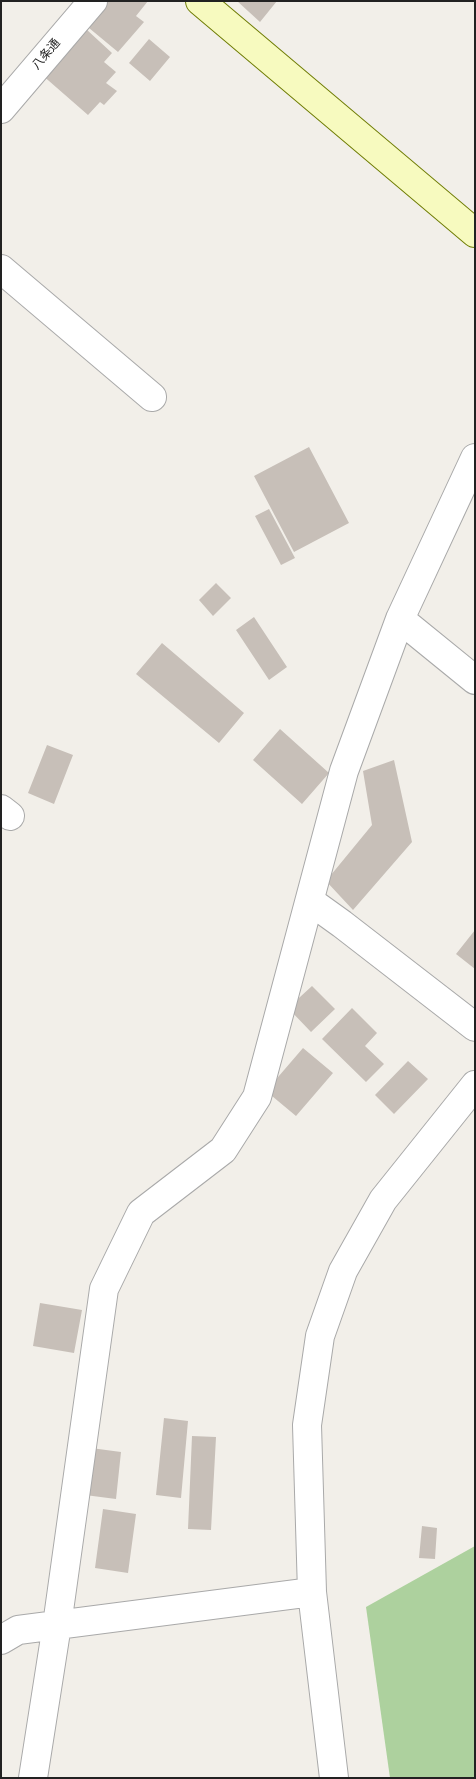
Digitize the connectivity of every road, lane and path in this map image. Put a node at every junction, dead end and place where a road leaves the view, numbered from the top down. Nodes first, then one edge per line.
1 (93, 1) edge
2 (200, 1) edge
3 (1, 109) edge
4 (475, 233) edge
5 (1, 269) edge
6 (152, 397) dead end
7 (475, 458) edge
8 (400, 619) junction
9 (475, 680) edge
10 (310, 902) junction
11 (475, 1027) edge
12 (475, 1085) edge
13 (312, 1592) junction
14 (57, 1625) junction
15 (1, 1640) edge
16 (33, 1778) edge
17 (334, 1778) edge

1 - 3 street, 八条通
2 - 4 street
5 - 6 street
7 - 8 street
8 - 9 street
8 - 10 street
10 - 11 street
10 - 14 street
12 - 13 street
13 - 14 street
13 - 17 street
14 - 15 street
14 - 16 street

